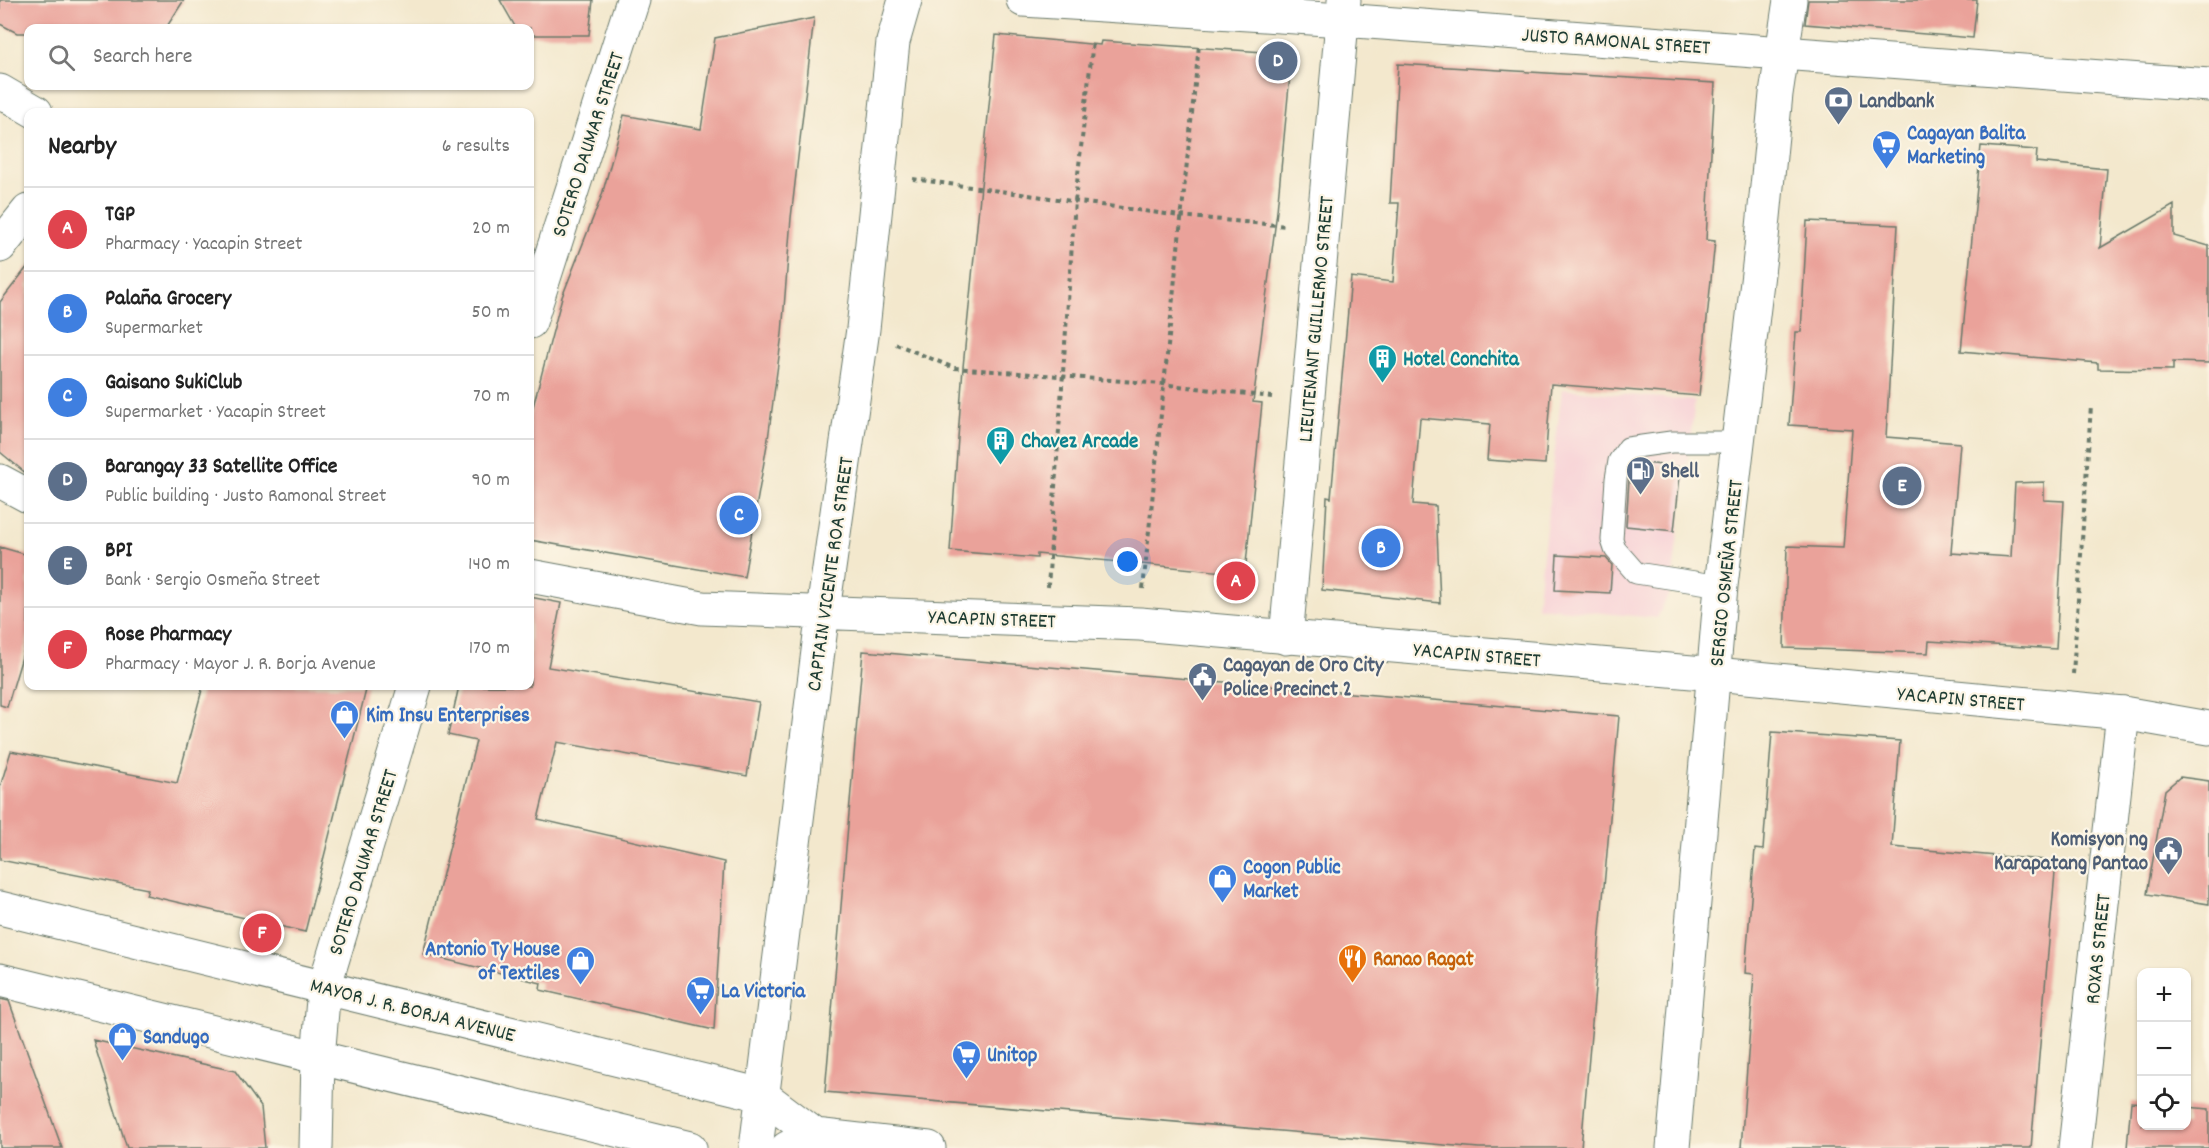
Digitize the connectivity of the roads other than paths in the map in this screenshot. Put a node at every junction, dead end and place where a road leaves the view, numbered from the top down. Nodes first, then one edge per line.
1 (633, 0) edge
2 (905, 0) edge
3 (1023, 0) edge
4 (1790, 0) edge
5 (1343, 10) edge
6 (1782, 53) junction
7 (2209, 85) edge
8 (0, 91) edge
9 (29, 108) edge
10 (24, 216) edge
11 (0, 246) edge
12 (534, 309) edge
13 (1739, 442) junction
14 (0, 481) edge
15 (24, 494) edge
16 (534, 577) edge
17 (1721, 586) junction
18 (823, 611) junction
19 (1286, 638) junction
20 (1715, 674) junction
21 (414, 690) edge
22 (2123, 713) junction
23 (2209, 728) edge
24 (0, 908) edge
25 (0, 980) edge
26 (324, 988) junction
27 (318, 1058) junction
28 (762, 1095) junction
29 (801, 1142) edge
30 (316, 1148) edge
31 (690, 1148) edge
32 (756, 1148) edge
33 (929, 1148) edge
34 (1672, 1148) edge
35 (2075, 1148) edge

1 - 12 street, SOTERO DAUMAR STREET
2 - 18 street, CAPTAIN VICENTE ROA STREET
3 - 5 street, JUSTO RAMONAL STREET
4 - 6 street, SERGIO OSMEÑA STREET
5 - 6 street, JUSTO RAMONAL STREET
5 - 19 street, LIEUTENANT GUILLERMO STREET
6 - 7 street, JUSTO RAMONAL STREET
6 - 13 street, SERGIO OSMEÑA STREET
8 - 9 street
10 - 11 street
13 - 17 street, SERGIO OSMEÑA STREET
13 - 17 lane
14 - 15 street
16 - 18 street, YACAPIN STREET
17 - 20 street, SERGIO OSMEÑA STREET
18 - 19 street, YACAPIN STREET
18 - 28 street, CAPTAIN VICENTE ROA STREET
19 - 20 street, YACAPIN STREET
20 - 22 street, YACAPIN STREET
20 - 34 street, SERGIO OSMEÑA STREET
21 - 26 street, SOTERO DAUMAR STREET
22 - 23 street, YACAPIN STREET
22 - 35 street, ROXAS STREET
24 - 26 street, MAYOR J. R. BORJA AVENUE
25 - 27 street
26 - 27 street, SOTERO DAUMAR STREET
26 - 28 street, MAYOR J. R. BORJA AVENUE
27 - 30 street, SOTERO DAUMAR STREET
27 - 31 street
28 - 29 street, MAYOR J. R. BORJA AVENUE
28 - 32 street, CAPTAIN VICENTE ROA STREET
29 - 33 street, MAYOR J. R. BORJA AVENUE

